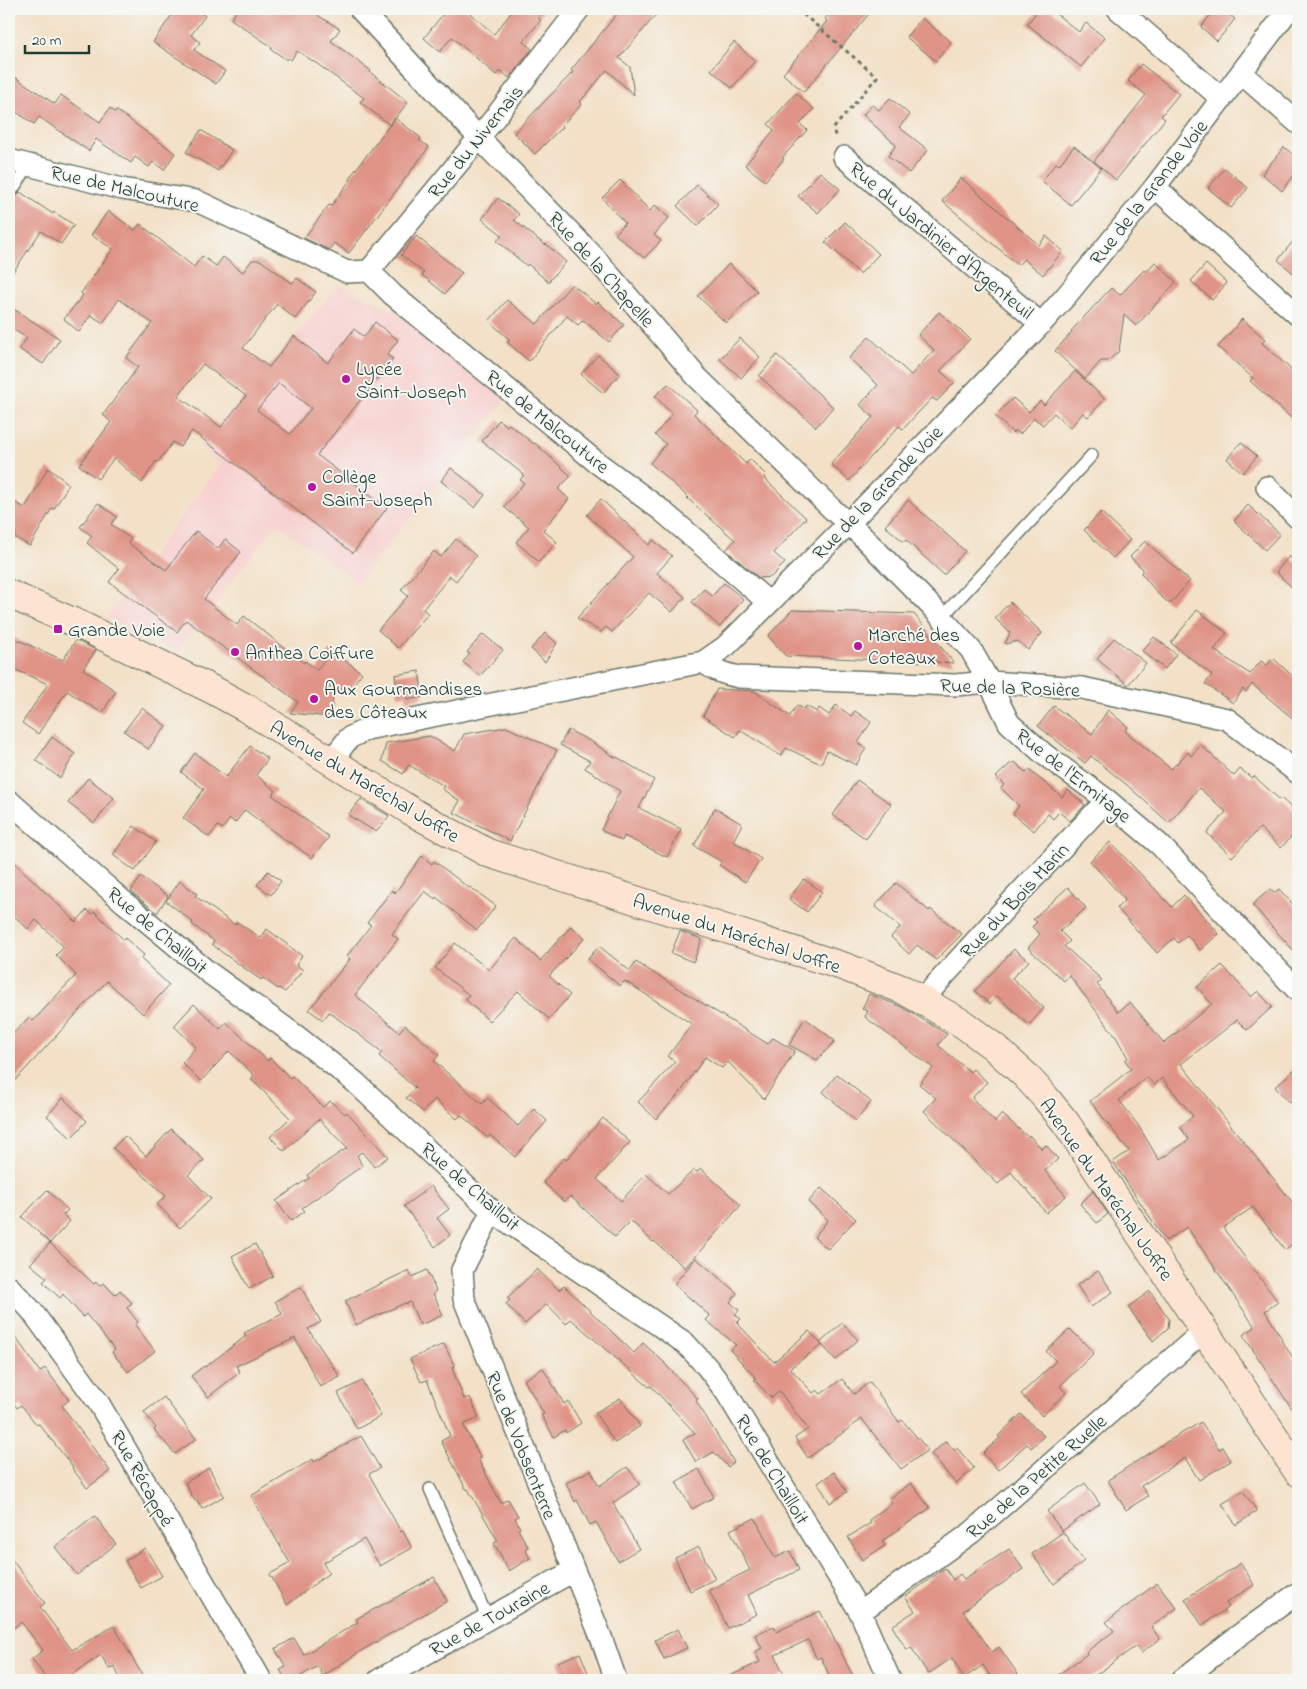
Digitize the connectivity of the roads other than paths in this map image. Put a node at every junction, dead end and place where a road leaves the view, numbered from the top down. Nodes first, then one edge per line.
1 (360, 9) edge
2 (579, 9) edge
3 (1118, 9) edge
4 (1289, 9) edge
5 (1241, 73) junction
6 (1221, 98) junction
7 (1298, 123) edge
8 (479, 138) junction
9 (844, 157) road end
10 (19, 162) edge
11 (1155, 187) junction
12 (9, 195) edge
13 (369, 271) junction
14 (1298, 315) edge
15 (1041, 324) junction
16 (1092, 455) dead end
17 (1267, 487) dead end
18 (1298, 518) edge
19 (848, 524) junction
20 (9, 594) edge
21 (768, 602) junction
22 (941, 618) junction
23 (703, 662) junction
24 (990, 682) junction
25 (332, 761) junction
26 (1298, 773) edge
27 (1107, 800) junction
28 (9, 801) edge
29 (1298, 991) edge
30 (922, 1000) junction
31 (492, 1211) junction
32 (9, 1287) edge
33 (1204, 1331) junction
34 (1294, 1455) edge
35 (430, 1489) dead end
36 (573, 1571) junction
37 (1298, 1594) edge
38 (860, 1612) junction
39 (488, 1619) junction
40 (261, 1680) edge
41 (379, 1680) edge
42 (616, 1680) edge
43 (890, 1680) edge
44 (1182, 1680) edge

1 - 8 street, Rue de la Chapelle
2 - 8 street, Rue du Nivernais
3 - 6 street
4 - 5 street, Rue de la Grande Voie
5 - 6 street, Rue de la Grande Voie
5 - 7 street
6 - 11 street, Rue de la Grande Voie
8 - 13 street, Rue du Nivernais
8 - 19 street, Rue de la Chapelle
9 - 15 street, Rue du Jardinier d'Argenteuil
10 - 12 lane
10 - 13 street, Rue de Malcouture
11 - 14 street
11 - 15 street, Rue de la Grande Voie
13 - 21 street, Rue de Malcouture
15 - 19 street, Rue de la Grande Voie
16 - 22 lane
17 - 18 street
19 - 21 street, Rue de la Grande Voie
19 - 22 street, Rue de l'Ermitage
20 - 25 street, Avenue du Maréchal Joffre
21 - 23 street, Rue de la Grande Voie
22 - 24 street, Rue de l'Ermitage
23 - 24 street, Rue de la Rosière
23 - 25 street, Rue de la Grande Voie
24 - 26 street, Rue de la Rosière
24 - 27 street, Rue de l'Ermitage
25 - 30 street, Avenue du Maréchal Joffre
27 - 29 street, Rue de l'Ermitage
27 - 30 street, Rue du Bois Marin
28 - 31 street, Rue de Chailloit
30 - 33 street, Avenue du Maréchal Joffre
31 - 36 street, Rue de Vobsenterre
31 - 38 street, Rue de Chailloit
32 - 40 street, Rue Récappé
33 - 34 street, Avenue du Maréchal Joffre
33 - 38 street, Rue de la Petite Ruelle
35 - 39 lane
36 - 39 street, Rue de Touraine
36 - 42 street, Rue de Vobsenterre
37 - 44 street
38 - 43 street, Rue de Chailloit
39 - 41 street, Rue de Touraine

